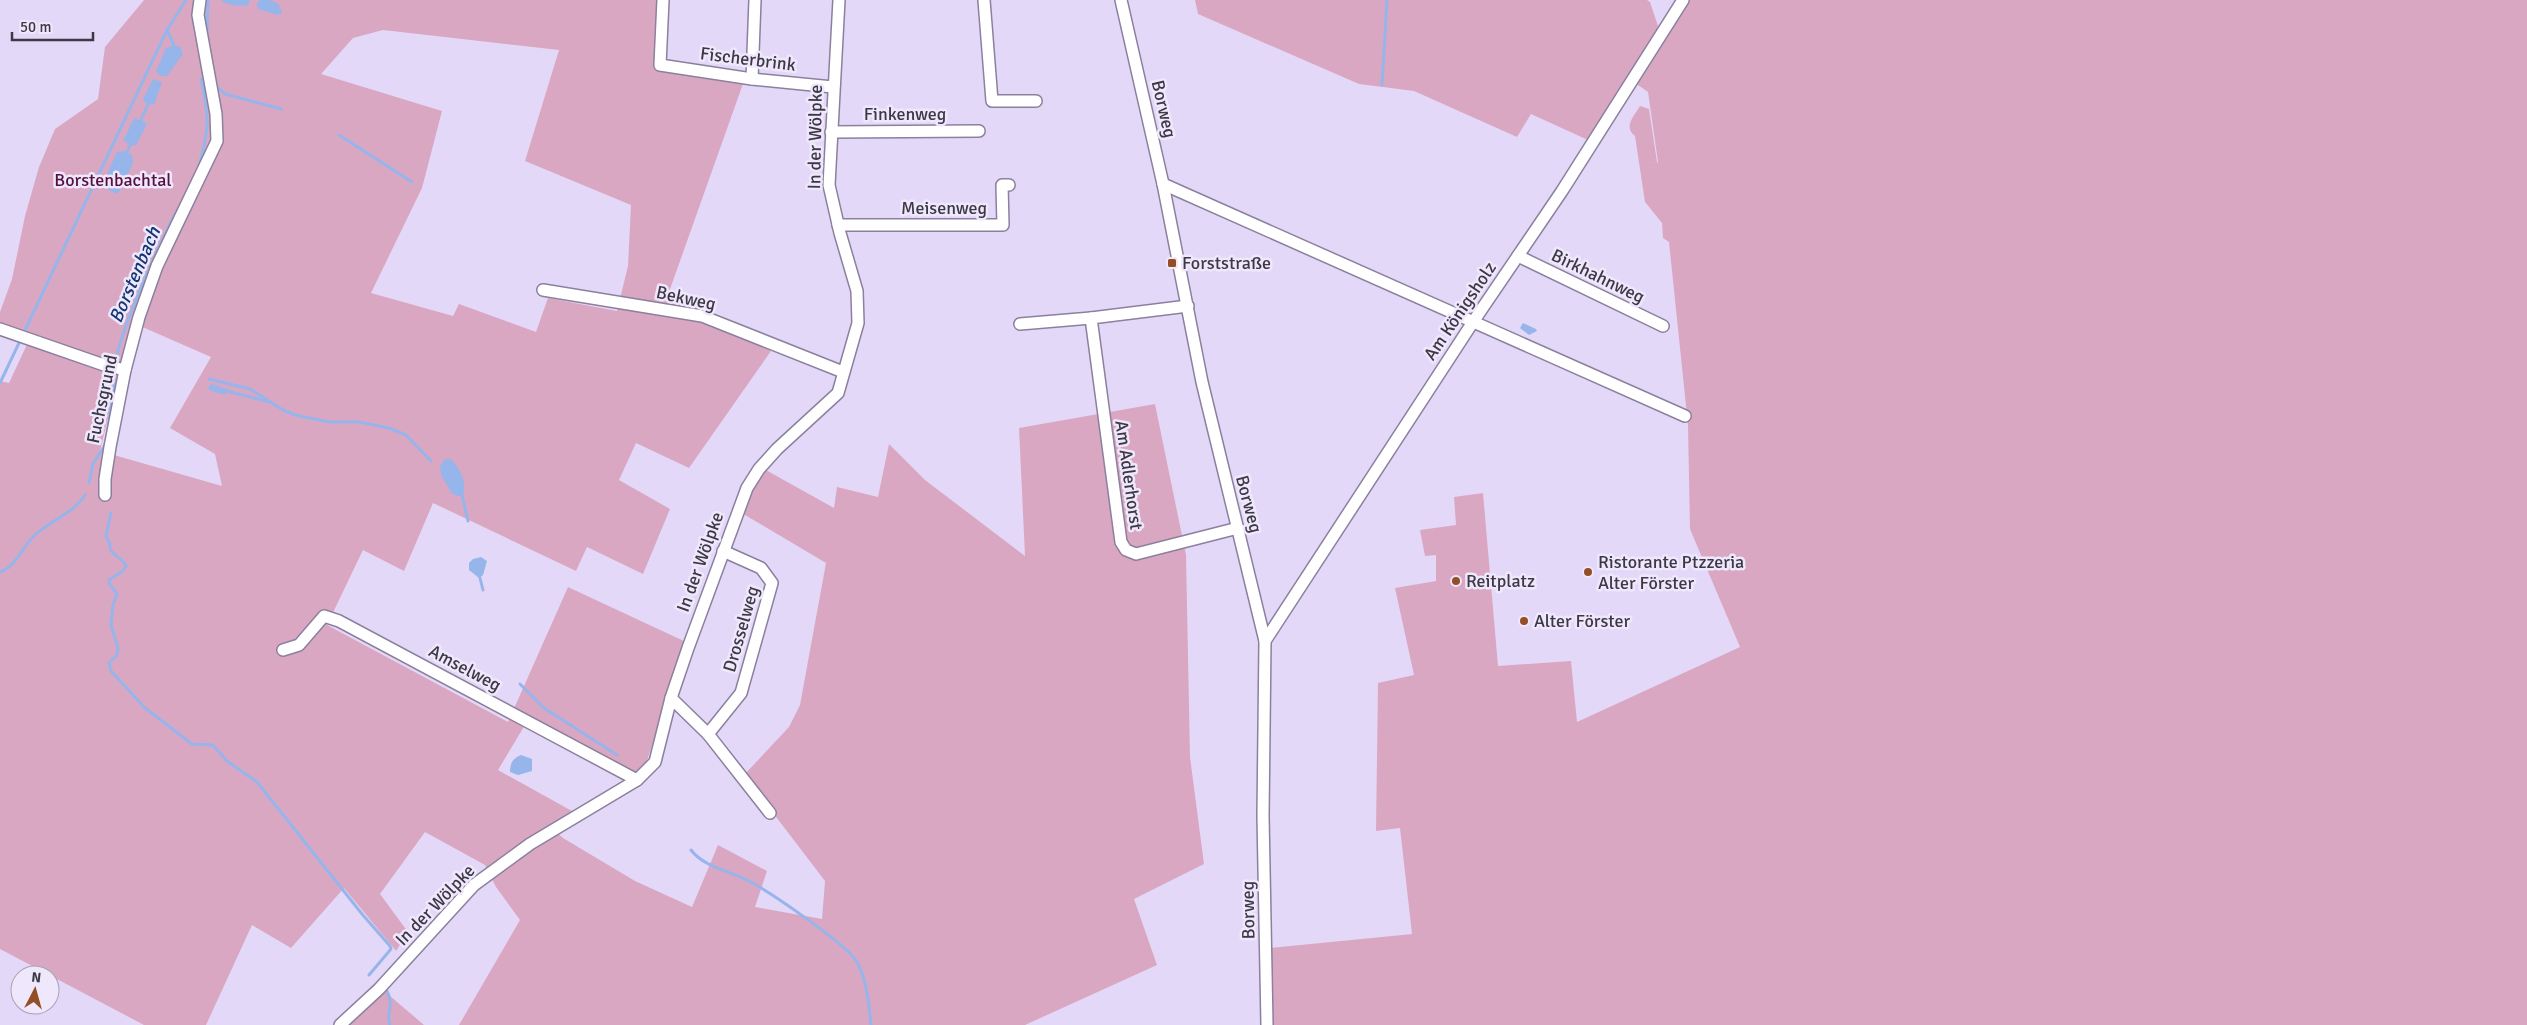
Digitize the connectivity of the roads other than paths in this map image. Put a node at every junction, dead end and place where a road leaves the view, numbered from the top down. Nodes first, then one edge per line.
1 (200, 0) edge
2 (663, 0) edge
3 (755, 0) edge
4 (839, 0) edge
5 (984, 0) edge
6 (1121, 0) edge
7 (1683, 0) edge
8 (752, 78) junction
9 (833, 87) junction
10 (1036, 101) dead end
11 (979, 131) dead end
12 (831, 132) junction
13 (1163, 184) junction
14 (1009, 185) dead end
15 (838, 225) junction
16 (1518, 256) junction
17 (544, 290) dead end
18 (1188, 306) junction
19 (1091, 318) junction
20 (1473, 322) junction
21 (1020, 324) dead end
22 (1663, 326) dead end
23 (0, 329) edge
24 (123, 369) junction
25 (843, 372) junction
26 (1685, 416) dead end
27 (105, 495) dead end
28 (1238, 528) junction
29 (723, 551) junction
30 (1265, 642) junction
31 (283, 650) dead end
32 (671, 698) junction
33 (708, 734) junction
34 (637, 780) junction
35 (770, 813) dead end
36 (340, 1025) edge
37 (1267, 1025) edge

1 - 24 street, Fuchsgrund
2 - 8 street, Fischerbrink
3 - 8 street
4 - 9 street, In der Wölpke
5 - 10 street
6 - 13 street, Borweg
7 - 16 street, Am Königsholz
8 - 9 street, Fischerbrink
9 - 12 street, In der Wölpke
11 - 12 street, Finkenweg
12 - 15 street, In der Wölpke
13 - 18 street, Borweg
13 - 20 street
14 - 15 street, Meisenweg
15 - 25 street, In der Wölpke
16 - 20 street, Am Königsholz
16 - 22 street, Birkhahnweg
17 - 25 street, Bekweg
18 - 19 street
18 - 28 street, Borweg
19 - 21 street
19 - 28 street, Am Adlerhorst
20 - 26 street
20 - 30 street, Am Königsholz
23 - 24 street
24 - 27 street, Fuchsgrund
25 - 29 street, In der Wölpke
28 - 30 street, Borweg
29 - 32 street, In der Wölpke
29 - 33 street, Drosselweg
30 - 37 street, Borweg
31 - 34 street, Amselweg
32 - 33 street
32 - 34 street, In der Wölpke
33 - 35 street
34 - 36 street, In der Wölpke

